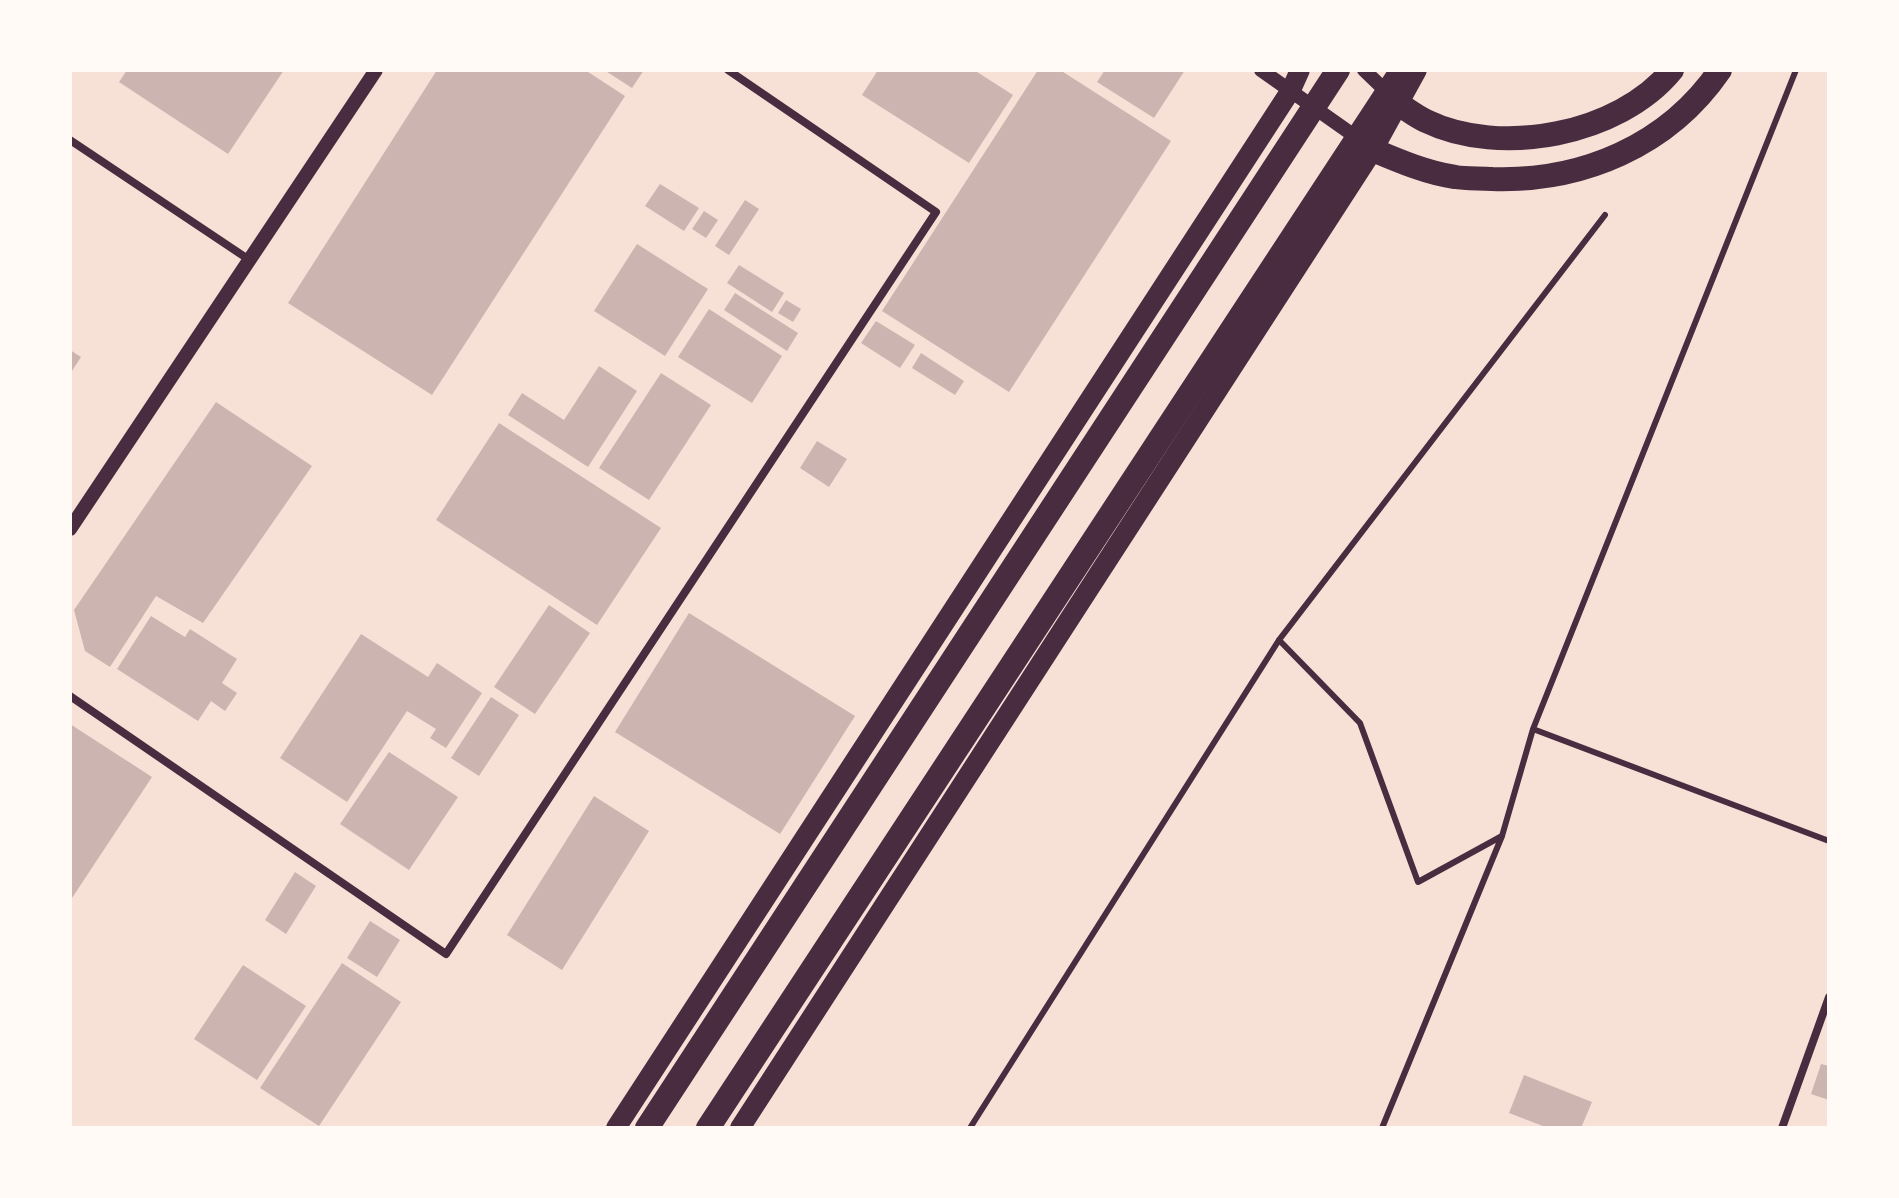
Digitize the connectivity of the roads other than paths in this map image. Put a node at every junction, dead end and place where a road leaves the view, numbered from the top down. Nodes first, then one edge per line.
1 (376, 70) edge
2 (728, 70) edge
3 (1261, 70) edge
4 (1300, 70) edge
5 (1338, 70) edge
6 (1364, 70) edge
7 (1402, 70) edge
8 (1417, 70) edge
9 (1672, 70) edge
10 (1720, 70) edge
11 (1796, 70) edge
12 (1291, 90) junction
13 (1400, 105) junction
14 (70, 140) edge
15 (1373, 150) junction
16 (1605, 215) dead end
17 (248, 259) junction
18 (70, 529) edge
19 (1279, 640) junction
20 (70, 696) edge
21 (1533, 729) junction
22 (1502, 836) junction
23 (1829, 841) edge
24 (1829, 997) edge
25 (616, 1128) edge
26 (647, 1128) edge
27 (708, 1128) edge
28 (740, 1128) edge
29 (970, 1128) edge
30 (1382, 1128) edge
31 (1782, 1128) edge

1 - 17 street
2 - 20 street
3 - 12 street
4 - 12 main road
5 - 26 highway
6 - 13 street
7 - 27 highway
8 - 13 main road
9 - 13 highway
10 - 15 highway
11 - 21 lane
12 - 15 street
12 - 25 main road
13 - 15 main road
14 - 17 street
15 - 28 main road
16 - 19 lane
17 - 18 street
19 - 22 lane
19 - 29 lane
21 - 22 lane
21 - 23 lane
22 - 30 lane
24 - 31 street

